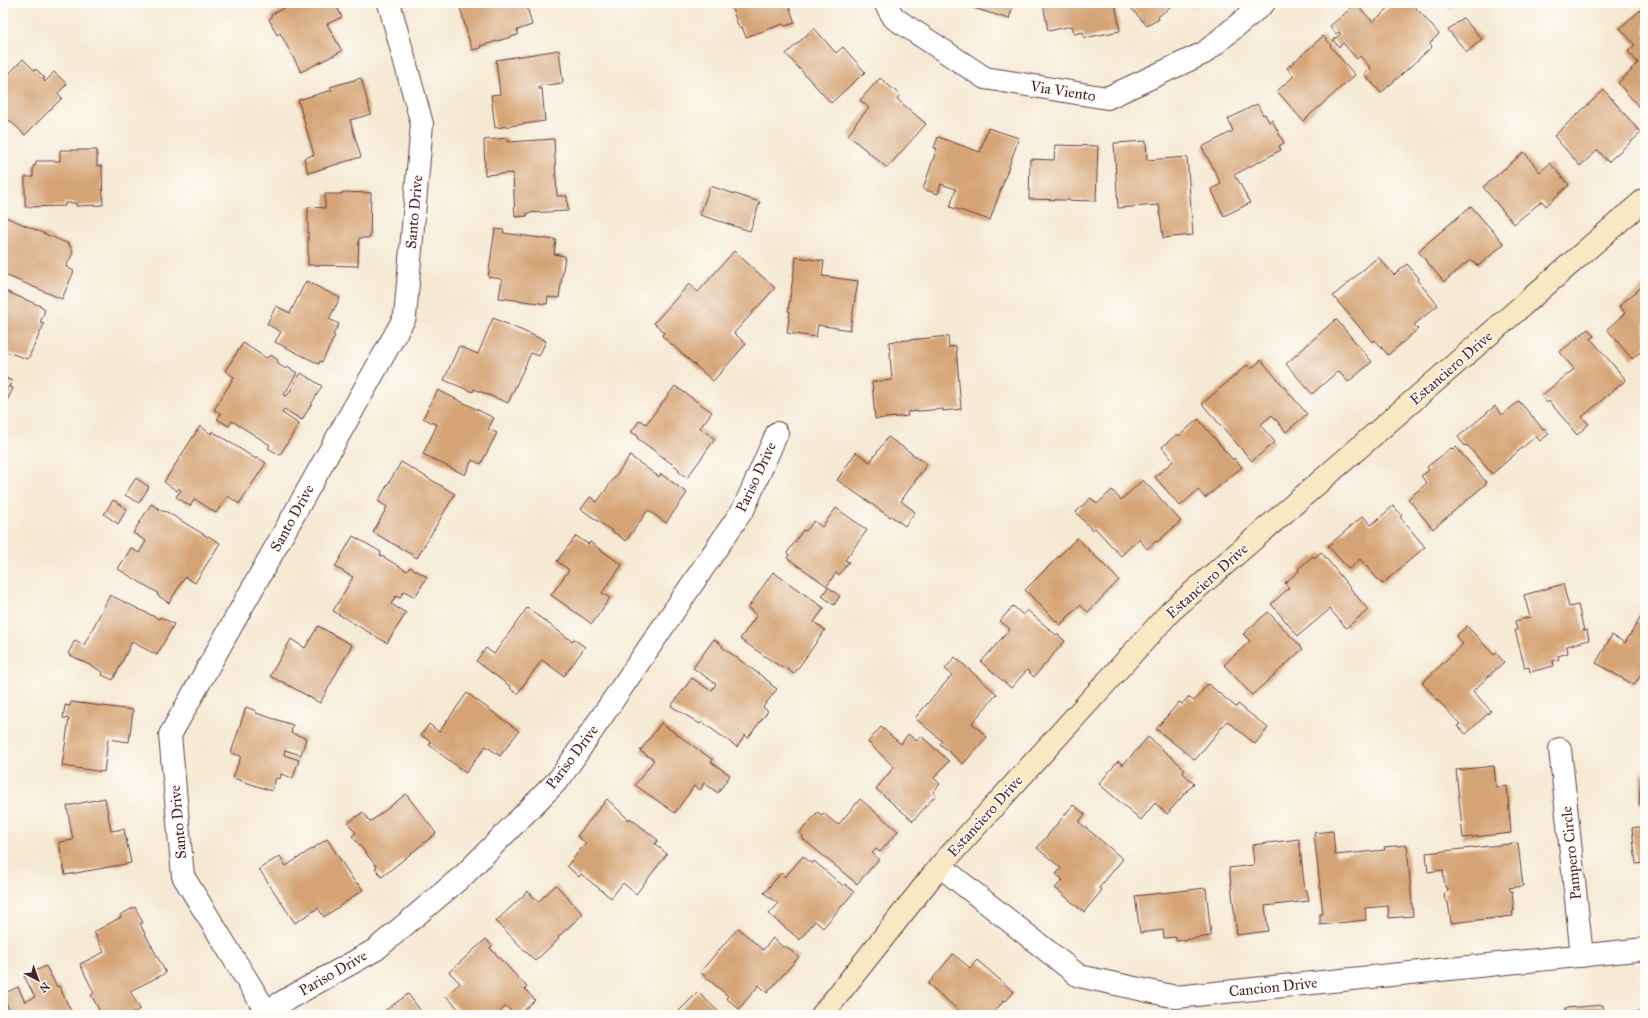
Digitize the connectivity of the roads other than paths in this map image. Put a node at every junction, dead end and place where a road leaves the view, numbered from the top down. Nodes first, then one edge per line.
1 (389, 3) edge
2 (885, 3) edge
3 (1264, 3) edge
4 (1645, 199) edge
5 (777, 433) dead end
6 (1560, 750) dead end
7 (940, 866) junction
8 (1645, 949) edge
9 (1582, 956) junction
10 (263, 1013) edge
11 (822, 1015) edge

1 - 10 street, Santo Drive
2 - 3 street, Via Viento
4 - 7 street, Estanciero Drive
5 - 10 street, Pariso Drive
6 - 9 street, Pampero Circle
7 - 9 street, Cancion Drive
7 - 11 street, Estanciero Drive
8 - 9 street, Cancion Drive

